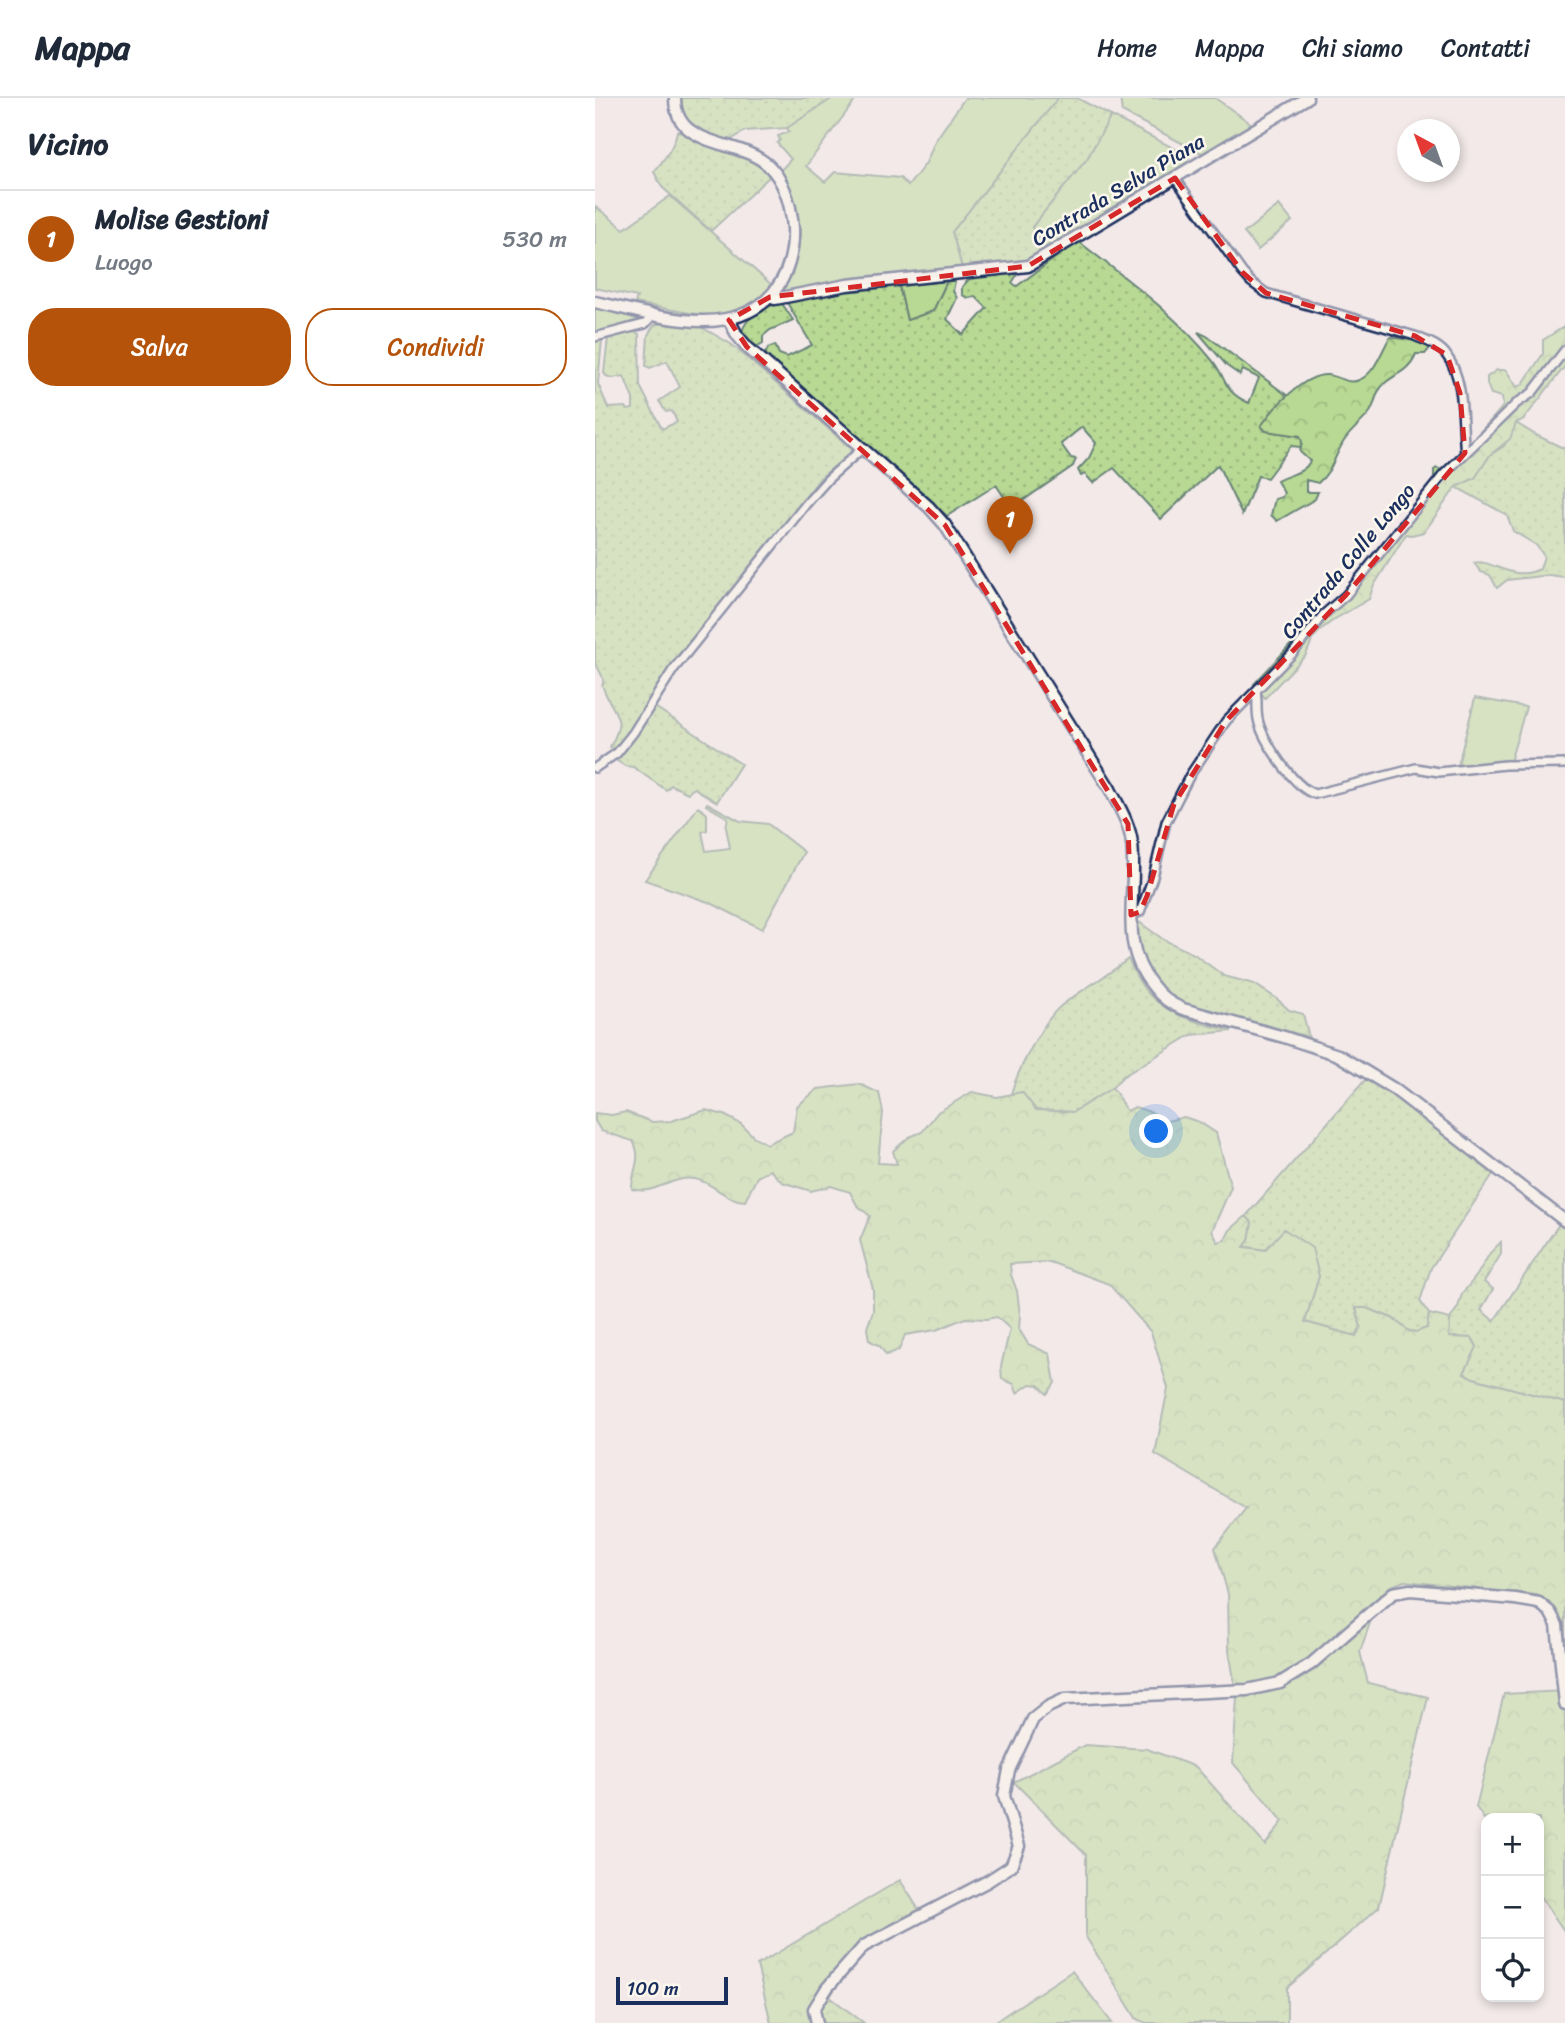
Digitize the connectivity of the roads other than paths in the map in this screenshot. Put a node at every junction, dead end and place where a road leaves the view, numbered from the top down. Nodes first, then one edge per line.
1 (675, 98) edge
2 (1307, 98) edge
3 (1175, 178) junction
4 (770, 297) junction
5 (595, 302) edge
6 (654, 314) junction
7 (729, 320) junction
8 (595, 337) edge
9 (1565, 350) edge
10 (863, 448) junction
11 (1465, 453) junction
12 (1256, 691) junction
13 (1565, 764) edge
14 (595, 768) edge
15 (1131, 915) junction
16 (1565, 1222) edge
17 (1565, 1704) edge
18 (817, 2023) edge

1 - 4 main road
2 - 3 main road, Contrada Selva Piana
3 - 4 main road, Contrada Selva Piana
3 - 11 street
4 - 7 main road
5 - 6 main road
6 - 7 main road
6 - 8 street
7 - 10 main road
9 - 11 street, Contrada Colle Longo
10 - 14 street
10 - 15 main road
11 - 12 street, Contrada Colle Longo
12 - 13 street
12 - 15 street, Contrada Colle Longo
15 - 16 main road
17 - 18 main road

